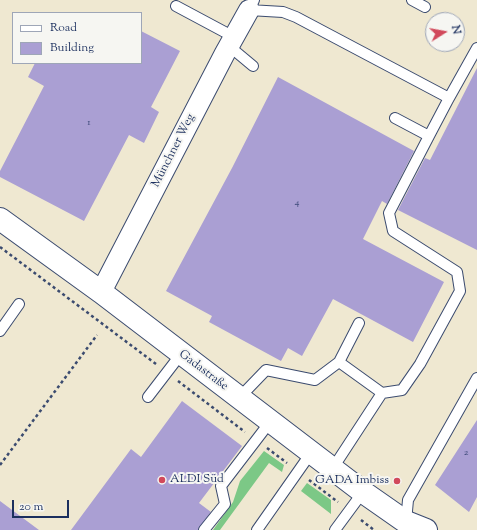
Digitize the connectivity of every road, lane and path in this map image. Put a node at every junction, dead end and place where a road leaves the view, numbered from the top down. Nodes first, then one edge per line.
1 (412, 0) edge
2 (252, 5) edge
3 (176, 6) dead end
4 (424, 7) dead end
5 (232, 41) junction
6 (477, 48) edge
7 (253, 66) dead end
8 (449, 98) junction
9 (395, 118) dead end
10 (429, 136) junction
11 (0, 219) edge
12 (0, 247) edge
13 (101, 292) junction
14 (19, 304) dead end
15 (359, 323) dead end
16 (0, 331) edge
17 (97, 335) dead end
18 (180, 354) junction
19 (339, 362) junction
20 (166, 372) junction
21 (477, 378) edge
22 (382, 393) junction
23 (148, 397) dead end
24 (239, 398) junction
25 (270, 422) junction
26 (256, 440) junction
27 (311, 453) junction
28 (0, 465) edge
29 (333, 468) junction
30 (298, 471) junction
31 (363, 492) junction
32 (349, 510) junction
33 (415, 527) edge
34 (204, 530) edge
35 (257, 530) edge
36 (335, 530) edge
37 (374, 530) edge

1 - 4 lane
2 - 5 street, Münchner Weg
2 - 8 lane
3 - 5 lane
5 - 7 lane
5 - 13 street, Münchner Weg
6 - 8 lane
8 - 10 lane
9 - 10 lane
10 - 22 lane
11 - 13 street, Gadastraße
12 - 20 path
13 - 18 street, Gadastraße
14 - 16 lane
15 - 19 lane
17 - 28 path
18 - 20 lane
18 - 24 street, Gadastraße
19 - 22 lane
19 - 24 lane
20 - 23 lane
20 - 26 path
21 - 33 lane
22 - 29 lane
24 - 25 street, Gadastraße
25 - 26 lane
25 - 27 street, Gadastraße
26 - 30 path
26 - 34 lane
27 - 29 street, Gadastraße
27 - 30 lane
29 - 31 street, Gadastraße
30 - 32 path
30 - 35 lane
31 - 32 lane
31 - 33 street, Gadastraße
32 - 36 lane
32 - 37 path

